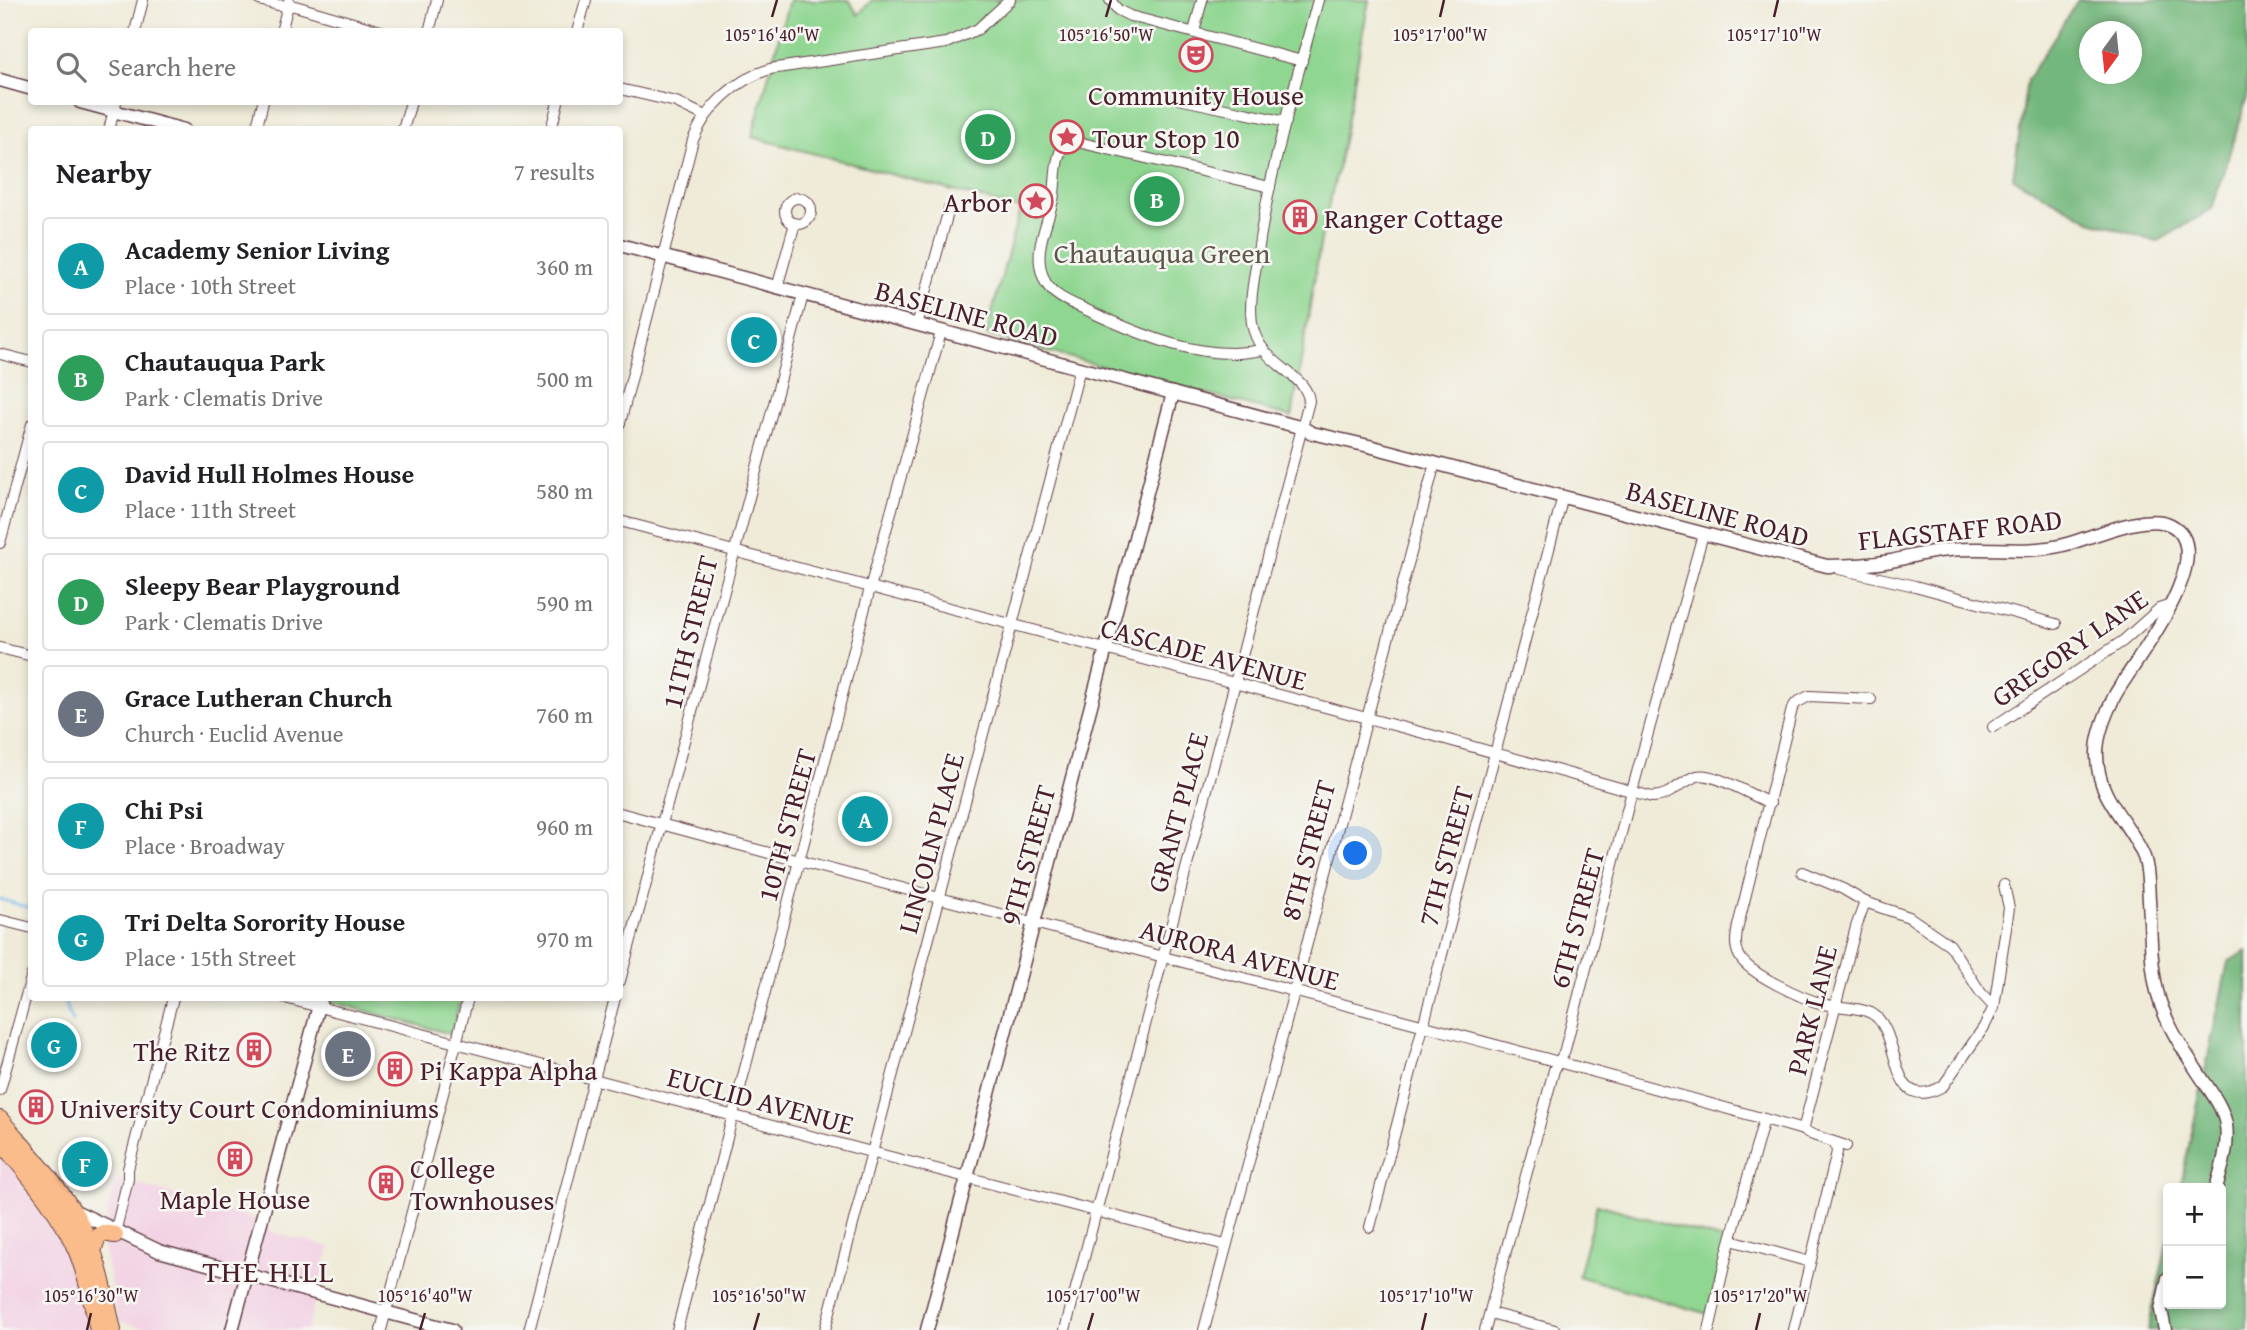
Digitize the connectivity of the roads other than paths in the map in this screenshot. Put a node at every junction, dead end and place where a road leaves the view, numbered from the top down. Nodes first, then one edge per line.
1 (143, 0) edge
2 (259, 0) edge
3 (436, 0) edge
4 (586, 0) edge
5 (1010, 0) edge
6 (1110, 0) edge
7 (1202, 0) edge
8 (1318, 0) edge
9 (289, 3) edge
10 (136, 28) edge
11 (282, 28) edge
12 (371, 28) edge
13 (430, 28) edge
14 (578, 28) edge
15 (1194, 32) junction
16 (1302, 61) junction
17 (0, 80) edge
18 (28, 88) edge
19 (623, 90) edge
20 (1179, 99) dead end
21 (262, 105) edge
22 (410, 105) edge
23 (557, 105) edge
24 (115, 106) edge
25 (705, 116) junction
26 (1286, 122) junction
27 (110, 126) edge
28 (172, 126) edge
29 (257, 126) edge
30 (404, 126) edge
31 (552, 126) edge
32 (1270, 187) junction
33 (949, 209) dead end
34 (795, 223) dead end
35 (623, 246) edge
36 (664, 257) junction
37 (777, 288) junction
38 (803, 295) junction
39 (917, 325) junction
40 (941, 331) junction
41 (1262, 351) junction
42 (0, 354) edge
43 (28, 361) edge
44 (1080, 368) junction
45 (1173, 393) junction
46 (623, 412) edge
47 (1303, 428) junction
48 (28, 439) edge
49 (1435, 463) junction
50 (1563, 496) junction
51 (623, 522) edge
52 (1703, 534) junction
53 (0, 543) edge
54 (733, 551) junction
55 (1826, 566) junction
56 (870, 589) junction
57 (2171, 605) junction
58 (2056, 624) dead end
59 (1010, 625) junction
60 (0, 648) edge
61 (1106, 650) junction
62 (28, 655) edge
63 (1236, 685) junction
64 (1871, 699) dead end
65 (1366, 719) junction
66 (1993, 727) dead end
67 (1496, 752) junction
68 (1632, 791) junction
69 (1770, 803) junction
70 (623, 814) edge
71 (662, 824) junction
72 (800, 862) junction
73 (1802, 872) dead end
74 (2004, 885) dead end
75 (939, 899) junction
76 (1865, 902) junction
77 (0, 920) edge
78 (1034, 925) junction
79 (28, 927) edge
80 (1162, 957) junction
81 (623, 970) edge
82 (28, 988) edge
83 (1292, 992) junction
84 (172, 1001) edge
85 (467, 1001) edge
86 (614, 1001) edge
87 (320, 1002) edge
88 (1836, 1007) junction
89 (1994, 1007) junction
90 (1425, 1026) junction
91 (456, 1044) junction
92 (1559, 1062) junction
93 (594, 1079) junction
94 (0, 1090) edge
95 (734, 1116) junction
96 (0, 1119) edge
97 (1765, 1119) junction
98 (1803, 1130) junction
99 (0, 1141) edge
100 (1835, 1143) junction
101 (1846, 1146) dead end
102 (871, 1153) junction
103 (967, 1179) junction
104 (2217, 1183) edge
105 (51, 1206) junction
106 (1095, 1211) junction
107 (76, 1216) junction
108 (1370, 1227) dead end
109 (115, 1232) junction
110 (1731, 1240) junction
111 (1225, 1245) junction
112 (93, 1251) junction
113 (1810, 1262) junction
114 (247, 1276) junction
115 (2163, 1301) edge
116 (386, 1312) junction
117 (1490, 1313) junction
118 (98, 1330) edge
119 (113, 1330) edge
120 (232, 1330) edge
121 (381, 1330) edge
122 (452, 1330) edge
123 (529, 1330) edge
124 (677, 1330) edge
125 (825, 1330) edge
126 (927, 1330) edge
127 (1065, 1330) edge
128 (1204, 1330) edge
129 (1485, 1330) edge
130 (1554, 1330) edge
131 (1709, 1330) edge
132 (1794, 1330) edge
133 (2165, 1330) edge

1 - 10 street
2 - 9 street
3 - 13 street
4 - 14 street
5 - 25 street
6 - 15 street
7 - 15 street
8 - 16 street
9 - 11 street
9 - 12 street
15 - 16 street
16 - 26 street
17 - 18 street
19 - 25 street
20 - 26 street
21 - 29 street
22 - 30 street
23 - 31 street
24 - 27 street
24 - 28 street
25 - 36 street
26 - 32 street
32 - 41 street
32 - 41 street
33 - 39 street
34 - 37 street
35 - 36 street, BASELINE ROAD
36 - 37 street, BASELINE ROAD
36 - 46 street
37 - 38 street, BASELINE ROAD
38 - 39 street, BASELINE ROAD
38 - 54 street, 11TH STREET
39 - 40 street, BASELINE ROAD
40 - 44 street, BASELINE ROAD
40 - 56 street, 10TH STREET
41 - 47 street, GRANT PLACE
42 - 43 street
44 - 45 street, BASELINE ROAD
44 - 59 street, LINCOLN PLACE
45 - 47 street, BASELINE ROAD
45 - 61 street, 9TH STREET
47 - 49 street, BASELINE ROAD
47 - 63 street, GRANT PLACE
48 - 53 street
49 - 50 street, BASELINE ROAD
49 - 65 street, 8TH STREET
50 - 52 street, BASELINE ROAD
50 - 67 street, 7TH STREET
51 - 54 street, CASCADE AVENUE
52 - 55 street, BASELINE ROAD
52 - 68 street, 6TH STREET
54 - 56 street, CASCADE AVENUE
54 - 71 street, 11TH STREET
55 - 57 street, FLAGSTAFF ROAD
55 - 58 street, BASELINE ROAD
56 - 59 street, CASCADE AVENUE
56 - 72 street, 10TH STREET
57 - 66 street, GREGORY LANE
57 - 104 street, FLAGSTAFF ROAD
59 - 61 street, CASCADE AVENUE
59 - 75 street, LINCOLN PLACE
60 - 62 street
61 - 63 street, CASCADE AVENUE
61 - 78 street, 9TH STREET
63 - 65 street, CASCADE AVENUE
63 - 80 street, GRANT PLACE
64 - 69 street
65 - 67 street, CASCADE AVENUE
65 - 83 street, 8TH STREET
67 - 68 street, CASCADE AVENUE
67 - 90 street, 7TH STREET
68 - 69 street, CASCADE AVENUE
68 - 92 street, 6TH STREET
69 - 88 street
70 - 71 street, AURORA AVENUE
71 - 72 street, AURORA AVENUE
71 - 81 street, 11TH STREET
72 - 75 street, AURORA AVENUE
72 - 95 street, 10TH STREET
73 - 76 street
74 - 89 street
75 - 78 street, AURORA AVENUE
75 - 102 street, LINCOLN PLACE
76 - 88 street, PARK LANE
76 - 89 street
77 - 79 street
78 - 80 street, AURORA AVENUE
78 - 103 street, 9TH STREET
80 - 83 street, AURORA AVENUE
80 - 106 street, GRANT PLACE
82 - 94 street
83 - 90 street, AURORA AVENUE
83 - 111 street, 8TH STREET
84 - 109 street
85 - 91 street
86 - 93 street
87 - 91 street, EUCLID AVENUE
87 - 114 street
88 - 89 street
88 - 98 street, PARK LANE
90 - 92 street, AURORA AVENUE
90 - 108 street, 7TH STREET
91 - 93 street, EUCLID AVENUE
91 - 116 street
92 - 97 street, AURORA AVENUE
92 - 117 street, 6TH STREET
93 - 95 street, EUCLID AVENUE
93 - 123 street
95 - 102 street, EUCLID AVENUE
95 - 124 street, 10TH STREET
96 - 107 main road
97 - 98 street, AURORA AVENUE
97 - 110 street
98 - 100 street, AURORA AVENUE
99 - 105 main road
100 - 101 street, AURORA AVENUE
100 - 113 street
102 - 103 street, EUCLID AVENUE
102 - 125 street, LINCOLN PLACE
103 - 106 street, EUCLID AVENUE
103 - 126 street, 9TH STREET
105 - 107 main road
105 - 118 main road
106 - 111 street, EUCLID AVENUE
106 - 127 street, GRANT PLACE
107 - 109 street
107 - 112 main road
109 - 112 main road
109 - 114 street
110 - 113 street
110 - 131 street
111 - 128 street, 8TH STREET
112 - 119 main road
113 - 132 street
114 - 116 street
114 - 120 street
115 - 133 street
116 - 121 street
116 - 122 street
117 - 129 street, 6TH STREET
117 - 130 street

